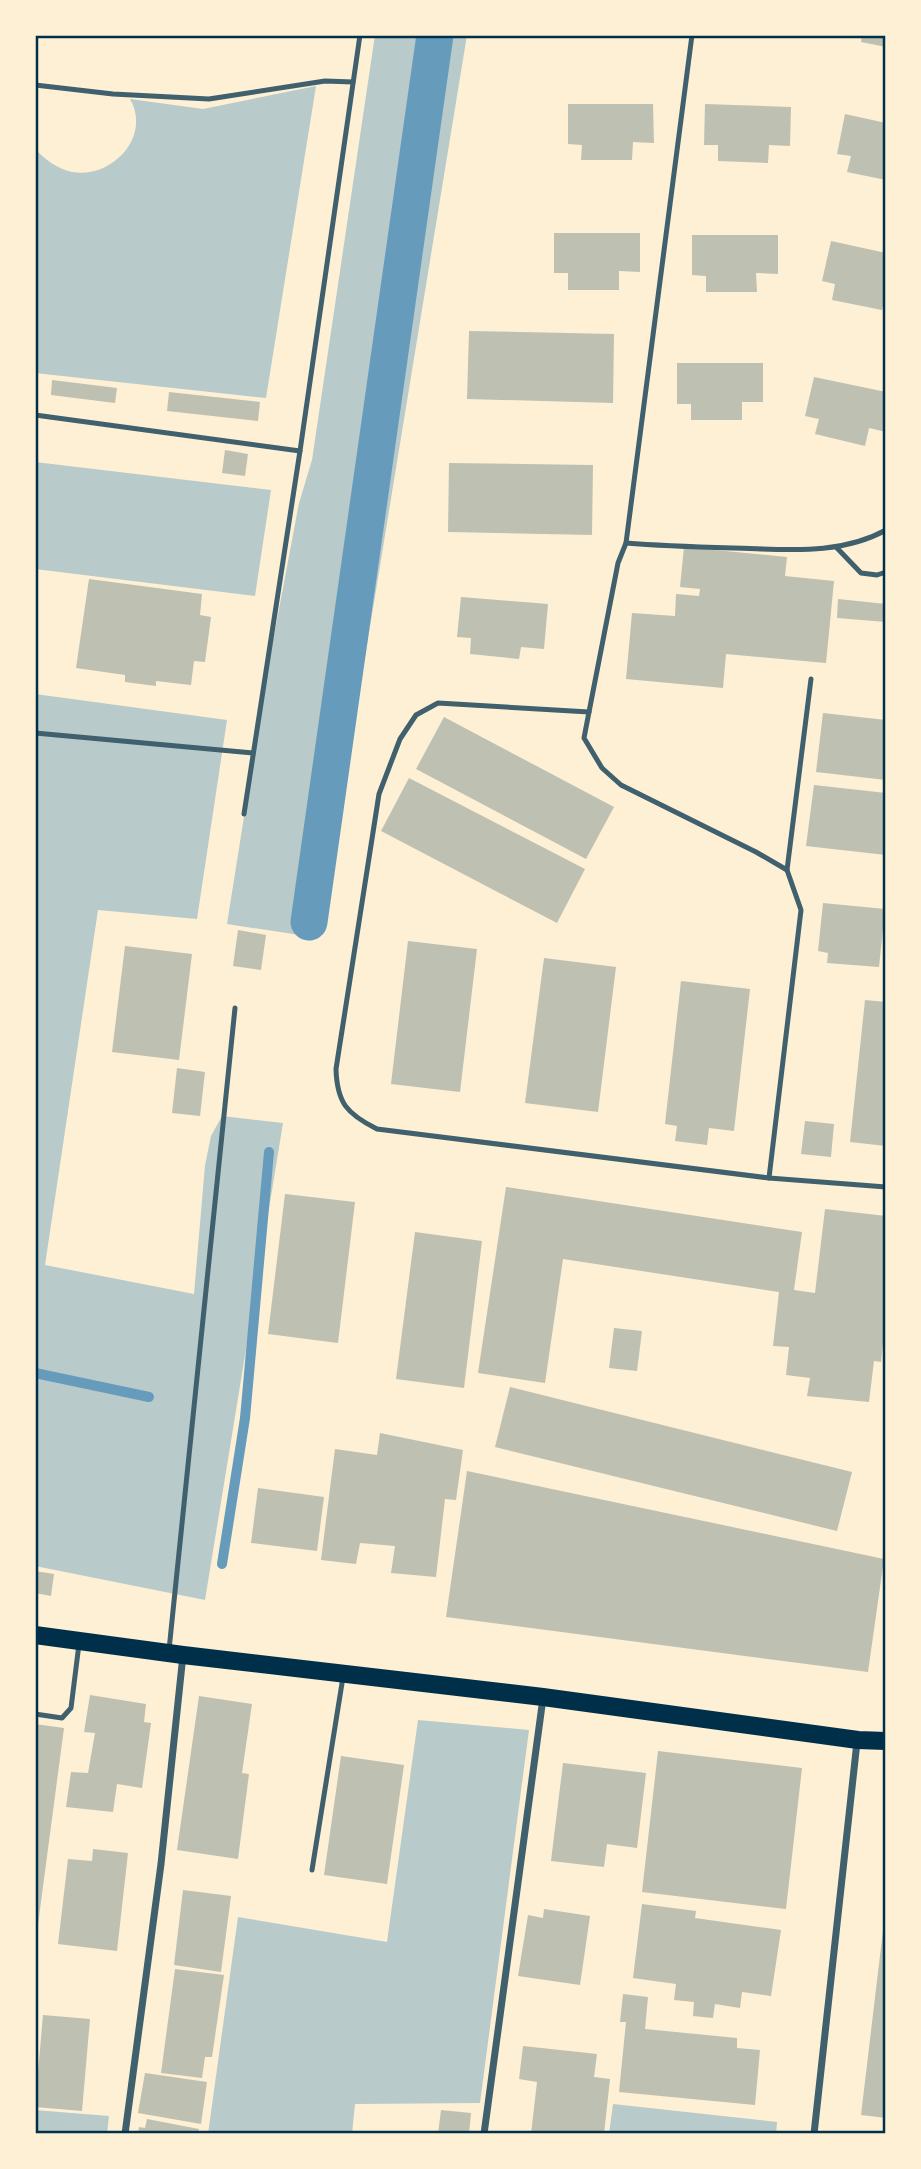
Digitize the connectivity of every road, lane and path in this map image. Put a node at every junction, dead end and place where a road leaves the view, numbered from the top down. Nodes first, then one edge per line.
1 (360, 35) edge
2 (692, 35) edge
3 (353, 82) junction
4 (35, 85) edge
5 (35, 415) edge
6 (300, 451) junction
7 (886, 530) edge
8 (626, 543) junction
9 (836, 547) junction
10 (886, 572) edge
11 (811, 679) dead end
12 (589, 712) junction
13 (35, 733) edge
14 (253, 753) junction
15 (244, 814) dead end
16 (787, 870) junction
17 (235, 1008) dead end
18 (769, 1178) junction
19 (886, 1187) edge
20 (35, 1635) edge
21 (79, 1641) junction
22 (176, 1654) junction
23 (344, 1674) junction
24 (543, 1697) junction
25 (35, 1714) edge
26 (858, 1740) junction
27 (886, 1741) edge
28 (312, 1870) dead end
29 (125, 2134) edge
30 (484, 2134) edge
31 (814, 2134) edge

1 - 3 lane
2 - 8 lane
3 - 4 lane
3 - 6 lane
5 - 6 lane
6 - 14 lane
7 - 9 lane
8 - 9 lane
8 - 12 lane
9 - 10 lane
11 - 16 lane
12 - 16 lane
12 - 18 lane
13 - 14 lane
14 - 15 lane
16 - 18 lane
17 - 22 lane
18 - 19 lane
20 - 21 main road
21 - 22 main road
21 - 25 lane
22 - 23 main road
22 - 29 street
23 - 24 main road
23 - 28 lane
24 - 26 main road
24 - 30 street
26 - 27 main road
26 - 31 street

